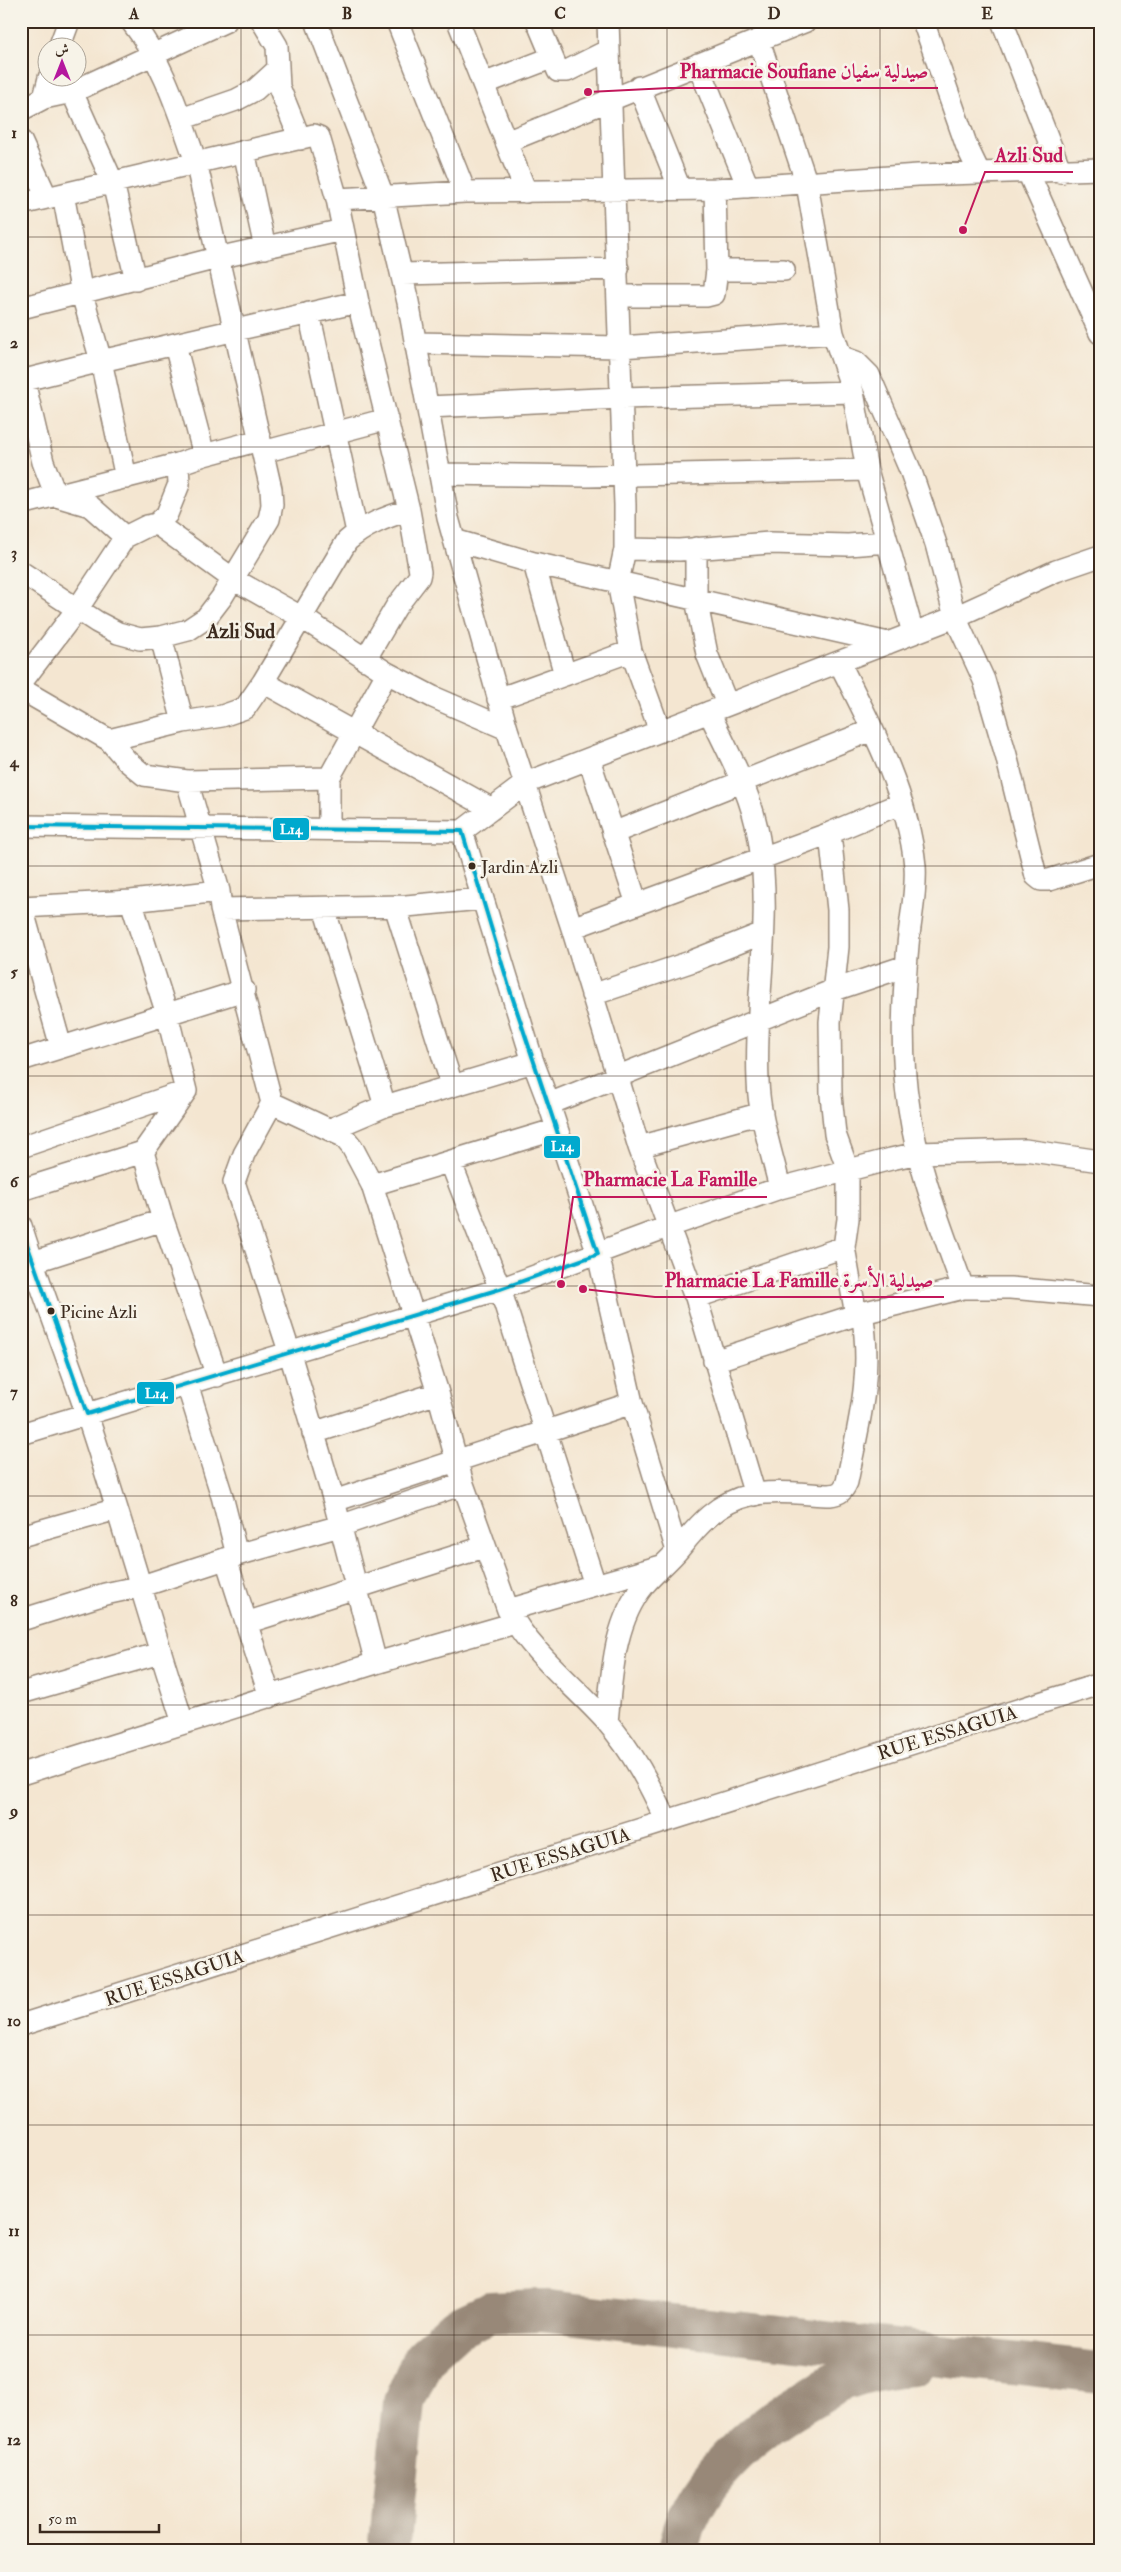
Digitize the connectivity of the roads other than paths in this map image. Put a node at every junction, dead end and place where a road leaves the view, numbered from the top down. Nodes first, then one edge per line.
1 (69, 21) edge
2 (131, 21) edge
3 (226, 21) edge
4 (262, 21) edge
5 (316, 21) edge
6 (397, 21) edge
7 (458, 21) edge
8 (537, 21) edge
9 (806, 21) edge
10 (924, 21) edge
11 (1002, 21) edge
12 (615, 24) edge
13 (63, 38) edge
14 (759, 41) junction
15 (609, 50) junction
16 (153, 56) junction
17 (551, 58) junction
18 (698, 64) junction
19 (278, 69) junction
20 (483, 84) junction
21 (638, 87) junction
22 (46, 88) edge
23 (72, 92) junction
24 (612, 98) junction
25 (21, 110) edge
26 (181, 119) junction
27 (300, 139) junction
28 (21, 140) edge
29 (506, 142) junction
30 (244, 151) junction
31 (196, 162) junction
32 (1100, 169) edge
33 (979, 172) junction
34 (1028, 172) junction
35 (1060, 172) junction
36 (113, 183) junction
37 (807, 184) junction
38 (748, 188) junction
39 (680, 189) junction
40 (715, 189) junction
41 (614, 191) junction
42 (465, 192) junction
43 (526, 192) junction
44 (55, 196) junction
45 (382, 196) junction
46 (337, 199) junction
47 (21, 204) edge
48 (343, 230) junction
49 (266, 248) junction
50 (217, 258) junction
51 (618, 269) junction
52 (717, 270) junction
53 (784, 270) dead end
54 (402, 274) junction
55 (136, 280) junction
56 (82, 294) junction
57 (619, 296) junction
58 (358, 302) junction
59 (21, 307) edge
60 (309, 313) junction
61 (234, 330) junction
62 (1100, 333) edge
63 (832, 334) junction
64 (416, 343) junction
65 (175, 345) junction
66 (620, 347) junction
67 (842, 357) junction
68 (101, 361) junction
69 (22, 381) edge
70 (853, 392) junction
71 (621, 398) junction
72 (428, 407) junction
73 (387, 419) junction
74 (336, 433) junction
75 (262, 446) junction
76 (204, 455) junction
77 (178, 464) junction
78 (867, 470) junction
79 (441, 474) junction
80 (623, 475) junction
81 (126, 478) junction
82 (56, 496) junction
83 (21, 504) edge
84 (409, 510) junction
85 (157, 524) junction
86 (357, 532) junction
87 (125, 537) junction
88 (454, 540) junction
89 (887, 542) junction
90 (696, 548) junction
91 (624, 549) junction
92 (1100, 556) edge
93 (534, 562) junction
94 (21, 572) edge
95 (233, 579) junction
96 (618, 582) junction
97 (696, 599) junction
98 (78, 608) junction
99 (956, 616) junction
100 (301, 617) junction
101 (913, 633) junction
102 (161, 637) junction
103 (888, 643) junction
104 (631, 652) junction
105 (365, 660) junction
106 (839, 662) junction
107 (387, 673) junction
108 (565, 675) junction
109 (263, 682) junction
110 (21, 683) edge
111 (21, 689) edge
112 (498, 699) junction
113 (718, 708) junction
114 (183, 722) junction
115 (507, 729) junction
116 (872, 730) junction
117 (660, 731) junction
118 (353, 732) junction
119 (109, 740) junction
120 (589, 759) junction
121 (329, 778) junction
122 (187, 780) junction
123 (742, 782) junction
124 (526, 783) junction
125 (902, 803) junction
126 (492, 809) junction
127 (21, 826) edge
128 (200, 828) junction
129 (329, 828) junction
130 (462, 830) junction
131 (613, 833) junction
132 (830, 833) junction
133 (762, 858) junction
134 (1100, 864) edge
135 (481, 898) junction
136 (220, 900) junction
137 (131, 901) junction
138 (637, 904) junction
139 (22, 905) edge
140 (395, 906) junction
141 (324, 908) junction
142 (572, 928) junction
143 (763, 933) junction
144 (906, 966) junction
145 (244, 990) junction
146 (834, 990) junction
147 (592, 994) junction
148 (167, 1014) junction
149 (757, 1020) junction
150 (61, 1047) junction
151 (21, 1060) edge
152 (533, 1062) junction
153 (618, 1076) junction
154 (452, 1085) junction
155 (186, 1091) junction
156 (272, 1103) junction
157 (549, 1104) junction
158 (385, 1106) junction
159 (762, 1113) junction
160 (331, 1129) junction
161 (557, 1129) junction
162 (21, 1147) edge
163 (639, 1147) junction
164 (144, 1152) junction
165 (918, 1153) junction
166 (1100, 1161) edge
167 (451, 1162) junction
168 (848, 1170) junction
169 (372, 1185) junction
170 (780, 1188) junction
171 (21, 1190) edge
172 (163, 1220) junction
173 (21, 1226) edge
174 (670, 1226) junction
175 (844, 1247) junction
176 (598, 1254) junction
177 (32, 1262) junction
178 (963, 1288) junction
179 (500, 1289) junction
180 (695, 1294) junction
181 (1100, 1296) edge
182 (859, 1314) junction
183 (414, 1315) junction
184 (290, 1354) junction
185 (714, 1361) junction
186 (217, 1376) junction
187 (187, 1384) junction
188 (438, 1393) junction
189 (632, 1403) junction
190 (87, 1414) junction
191 (547, 1431) junction
192 (313, 1433) junction
193 (21, 1434) edge
194 (457, 1461) junction
195 (463, 1484) junction
196 (755, 1494) junction
197 (334, 1501) junction
198 (117, 1508) junction
199 (340, 1526) junction
200 (21, 1536) edge
201 (484, 1547) junction
202 (677, 1551) junction
203 (231, 1557) junction
204 (661, 1566) junction
205 (595, 1585) junction
206 (142, 1586) junction
207 (356, 1588) junction
208 (512, 1616) junction
209 (21, 1620) edge
210 (246, 1623) junction
211 (160, 1653) junction
212 (376, 1663) junction
213 (1100, 1684) edge
214 (21, 1693) edge
215 (270, 1697) junction
216 (607, 1722) junction
217 (183, 1723) junction
218 (21, 1774) edge
219 (666, 1820) junction
220 (21, 2025) edge

1 - 13 street
2 - 16 street
3 - 16 street
4 - 19 street
5 - 45 street
6 - 42 street
7 - 20 street
8 - 17 street
9 - 14 street
10 - 33 street
11 - 35 street
12 - 15 street
14 - 18 street
14 - 37 street
15 - 17 street
15 - 24 street
16 - 23 street
16 - 26 street
17 - 20 street
18 - 21 street
18 - 38 street
19 - 26 street
19 - 27 street
20 - 29 street
21 - 24 street
21 - 39 street
22 - 23 street
22 - 25 street
23 - 36 street
24 - 29 street
24 - 41 street
26 - 31 street
27 - 30 street
27 - 46 street
28 - 44 street
29 - 43 street
30 - 31 street
30 - 49 street
31 - 36 street
31 - 50 street
32 - 35 street
33 - 34 street
33 - 37 street
34 - 35 street
34 - 62 street
36 - 44 street
36 - 55 street
37 - 38 street
37 - 63 street
38 - 40 street
39 - 40 street
39 - 41 street
40 - 52 street
41 - 43 street
41 - 51 street
42 - 43 street
42 - 45 street
44 - 47 street
44 - 56 street
45 - 46 street
45 - 54 street
46 - 48 street
48 - 49 street
48 - 58 street
49 - 50 street
50 - 55 street
50 - 61 street
51 - 54 street
51 - 57 street
52 - 53 street
52 - 57 street
54 - 64 street
55 - 56 street
56 - 59 street
56 - 68 street
57 - 66 street
58 - 60 street
58 - 73 street
60 - 61 street
60 - 74 street
61 - 65 street
61 - 75 street
63 - 66 street
63 - 67 street
64 - 66 street
64 - 72 street
65 - 68 street
65 - 76 street
66 - 71 street
67 - 70 street
67 - 99 street
68 - 69 street
68 - 81 street
69 - 82 street
70 - 71 street
70 - 78 street
71 - 72 street
71 - 80 street
72 - 79 street
73 - 74 street
73 - 84 street
74 - 75 street
74 - 86 street
75 - 76 street
75 - 95 street
76 - 77 street
77 - 81 street
77 - 85 street
78 - 80 street
78 - 89 street
79 - 80 street
79 - 88 street
80 - 91 street
81 - 82 street
82 - 83 street
82 - 87 street
84 - 86 street
84 - 105 street
85 - 87 street
85 - 95 street
86 - 100 street
87 - 98 street
88 - 93 street
88 - 112 street
89 - 90 street
89 - 101 street
90 - 91 street
90 - 97 street
91 - 96 street
92 - 99 street
93 - 96 street
93 - 108 street
94 - 98 street
95 - 100 street
95 - 102 street
96 - 97 street
96 - 104 street
97 - 103 street
97 - 113 street
98 - 102 street
98 - 110 street
99 - 101 street
99 - 134 street
100 - 105 street
100 - 109 street
101 - 103 street
102 - 114 street
103 - 106 street
104 - 108 street
104 - 117 street
105 - 107 street
106 - 113 street
106 - 116 street
107 - 115 street
107 - 118 street
108 - 112 street
109 - 114 street
109 - 118 street
111 - 119 street
112 - 115 street
113 - 117 street
113 - 123 street
114 - 119 street
115 - 124 street
116 - 123 street
116 - 125 street
117 - 120 street
118 - 121 street
118 - 126 street
119 - 122 street
120 - 124 street
120 - 131 street
121 - 122 street
121 - 129 street
122 - 128 street
123 - 131 street
123 - 133 street
124 - 126 street
124 - 142 street
125 - 132 street
125 - 144 street
126 - 130 street
127 - 128 street
128 - 129 street
128 - 136 street
129 - 130 street
130 - 135 street
131 - 138 street
132 - 133 street
132 - 146 street
133 - 138 street
133 - 143 street
135 - 140 street
135 - 152 street
136 - 137 street
136 - 141 street
136 - 145 street
137 - 139 street
137 - 148 street
138 - 142 street
139 - 150 street
140 - 141 street
140 - 154 street
141 - 158 street
142 - 147 street
143 - 147 street
143 - 149 street
144 - 146 street
144 - 165 street
145 - 148 street
145 - 156 street
146 - 149 street
146 - 168 street
147 - 153 street
148 - 150 street
148 - 155 street
149 - 153 street
149 - 159 street
150 - 151 street
152 - 154 street
152 - 157 street
153 - 157 street
153 - 163 street
154 - 158 street
155 - 162 street
155 - 164 street
156 - 160 street
156 - 184 street
157 - 161 street
158 - 160 street
159 - 163 street
159 - 170 street
160 - 169 street
161 - 167 street
161 - 176 street
163 - 174 street
164 - 171 street
164 - 172 street
165 - 166 street
165 - 168 street
165 - 178 street
167 - 169 street
167 - 179 street
168 - 170 street
168 - 175 street
169 - 183 street
170 - 174 street
172 - 177 street
172 - 186 street
173 - 177 street
174 - 176 street
174 - 180 street
175 - 180 street
175 - 182 street
176 - 179 street
176 - 189 street
177 - 190 street
178 - 181 street
178 - 182 street
179 - 183 street
179 - 191 street
180 - 185 street
182 - 185 street
182 - 196 street
183 - 184 street
183 - 188 street
184 - 186 street
184 - 192 street
185 - 196 street
186 - 187 street
187 - 190 street
187 - 203 street
188 - 192 street
188 - 194 street
189 - 191 street
189 - 202 street
190 - 193 street
190 - 198 street
191 - 194 street
191 - 205 street
192 - 197 street
194 - 195 street
194 - 197 street
195 - 199 street
195 - 201 street
196 - 202 street
197 - 199 street
198 - 200 street
198 - 206 street
199 - 203 street
199 - 207 street
201 - 207 street
201 - 208 street
202 - 204 street
203 - 206 street
203 - 210 street
204 - 205 street
204 - 216 street
205 - 208 street
206 - 209 street
206 - 211 street
207 - 210 street
207 - 212 street
208 - 212 street
208 - 216 street
210 - 215 street
211 - 214 street
211 - 217 street
212 - 215 street
213 - 219 street, RUE ESSAGUIA
215 - 217 street
216 - 219 street
217 - 218 street
219 - 220 street, RUE ESSAGUIA

